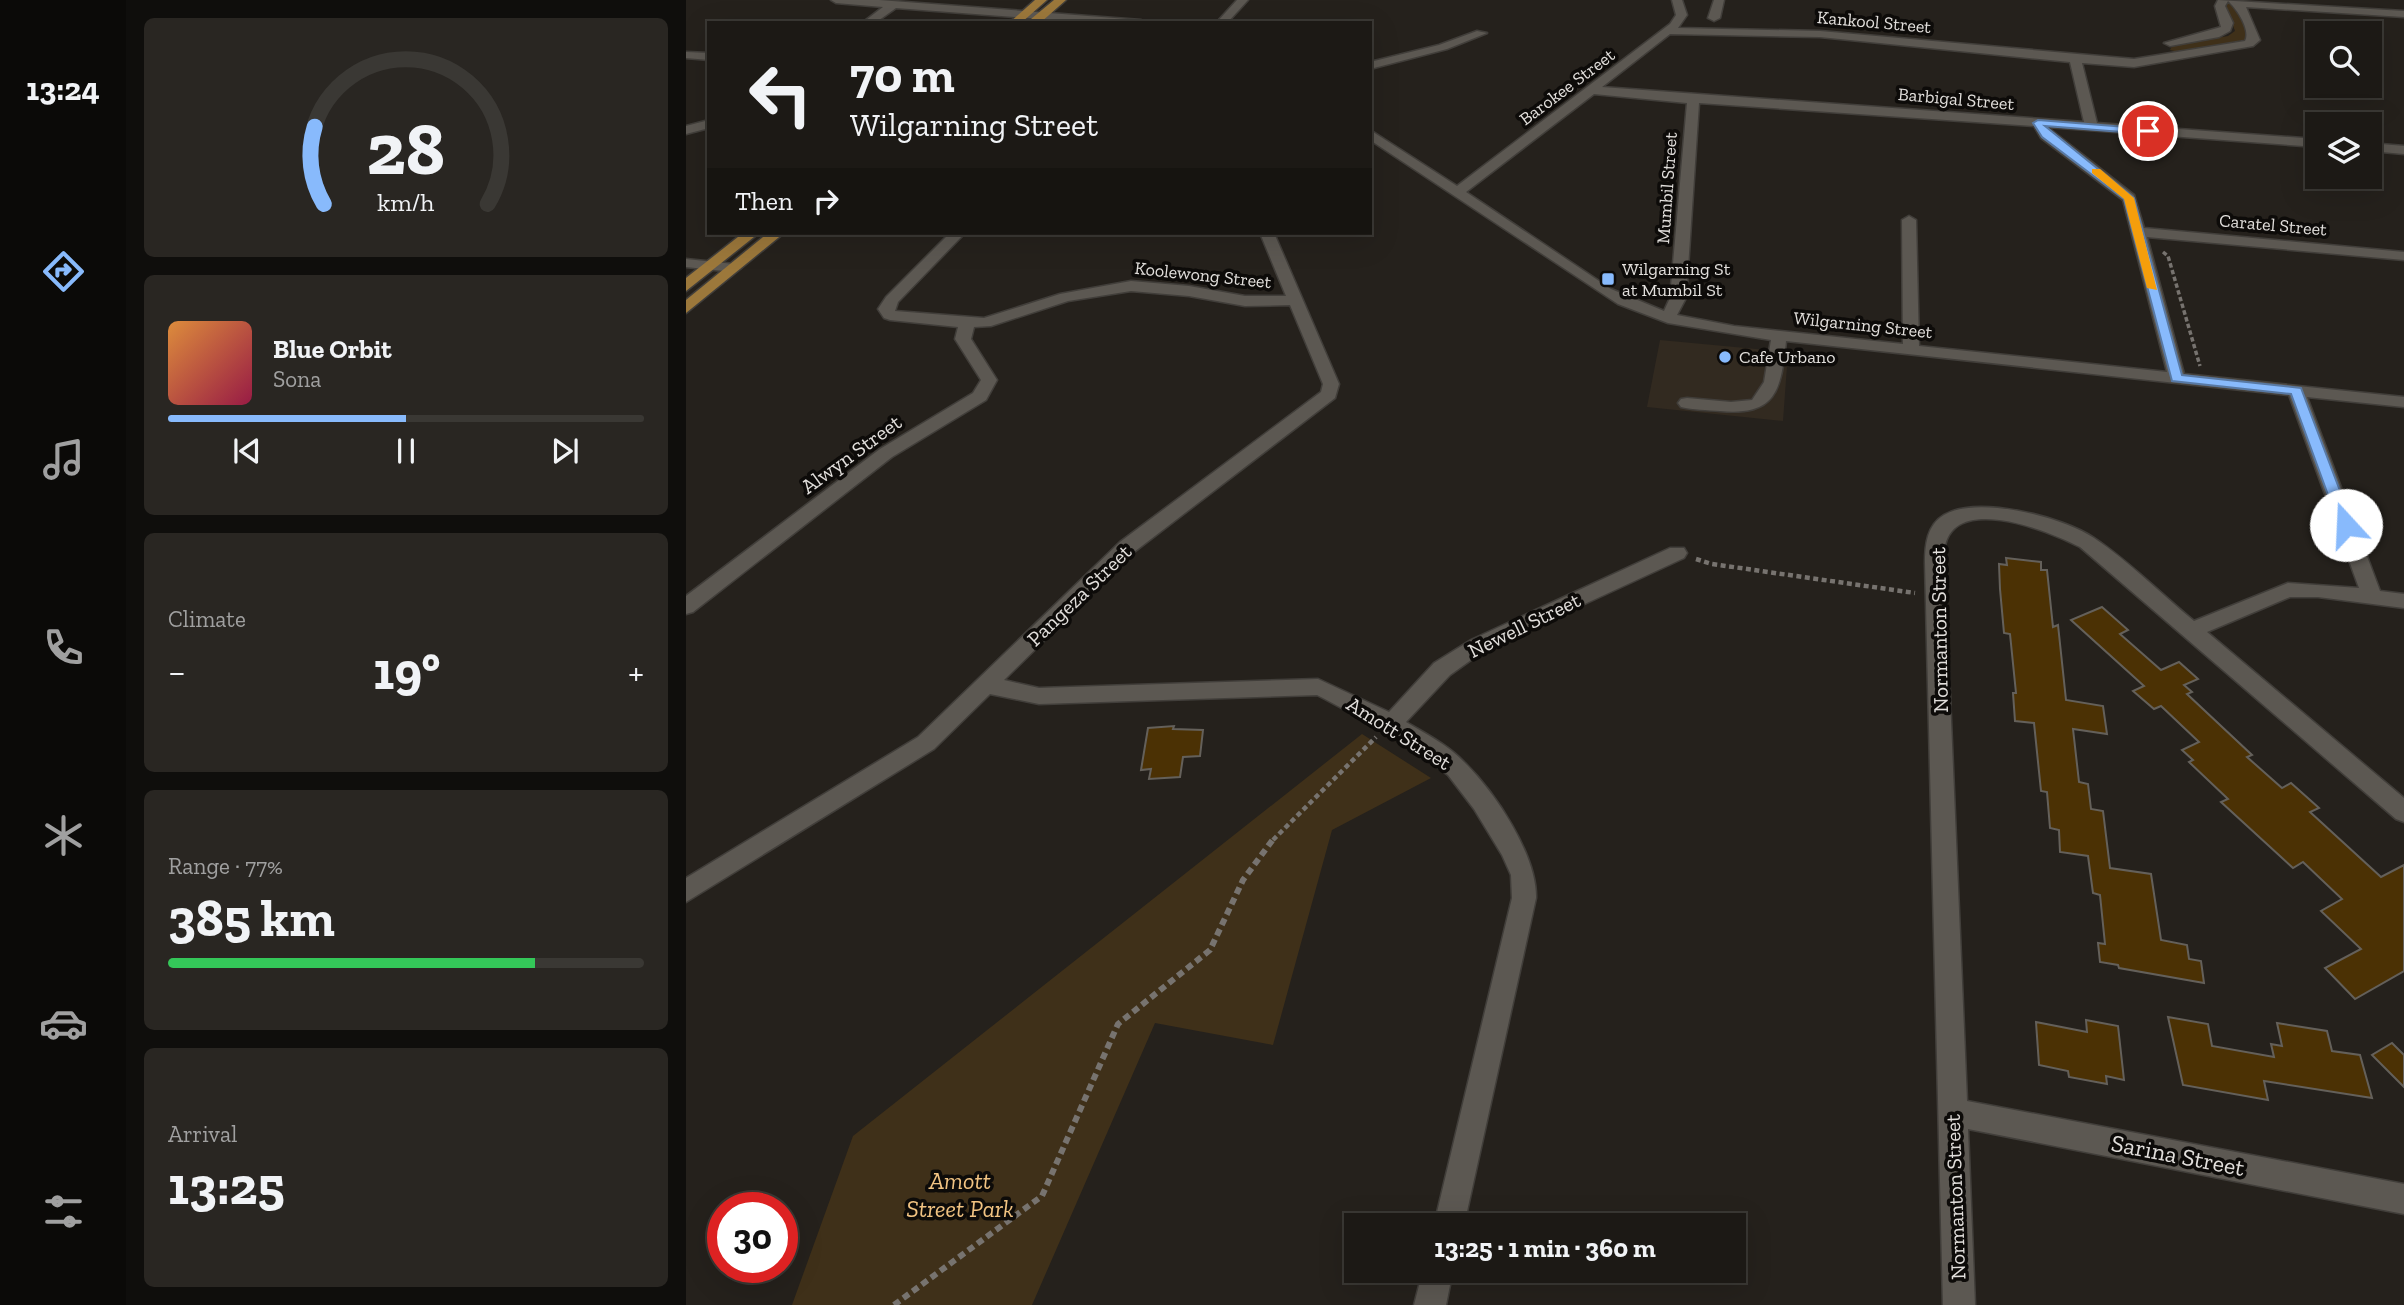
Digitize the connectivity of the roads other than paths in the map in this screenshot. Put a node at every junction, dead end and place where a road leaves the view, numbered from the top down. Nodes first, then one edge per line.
1 (836, 0) edge
2 (1042, 0) edge
3 (1061, 0) edge
4 (1243, 0) edge
5 (1677, 0) edge
6 (1719, 0) edge
7 (2223, 0) edge
8 (2234, 1) edge
9 (893, 5) junction
10 (2404, 14) edge
11 (1033, 18) edge
12 (1714, 18) dead end
13 (870, 21) edge
14 (1098, 21) edge
15 (1223, 21) edge
16 (1669, 30) junction
17 (1481, 33) dead end
18 (686, 55) edge
19 (707, 57) edge
20 (2076, 59) junction
21 (2093, 60) junction
22 (1372, 65) edge
23 (1592, 90) junction
24 (1693, 100) junction
25 (2038, 123) junction
26 (707, 125) edge
27 (2092, 127) junction
28 (686, 130) edge
29 (1372, 135) edge
30 (2305, 142) edge
31 (2382, 148) edge
32 (2404, 150) edge
33 (1457, 193) junction
34 (1909, 220) dead end
35 (2138, 232) junction
36 (750, 235) edge
37 (775, 235) edge
38 (956, 235) edge
39 (1268, 235) edge
40 (2404, 256) edge
41 (686, 263) edge
42 (711, 266) junction
43 (734, 268) junction
44 (686, 286) edge
45 (1296, 300) junction
46 (686, 308) edge
47 (1668, 318) junction
48 (967, 324) junction
49 (1779, 336) junction
50 (1911, 350) junction
51 (2177, 378) junction
52 (2296, 391) junction
53 (1687, 402) dead end
54 (2404, 402) edge
55 (1677, 553) road end
56 (2372, 597) junction
57 (2404, 601) edge
58 (686, 607) edge
59 (2193, 630) junction
60 (986, 685) junction
61 (1390, 725) junction
62 (2404, 812) edge
63 (686, 891) edge
64 (1951, 1112) junction
65 (2404, 1199) edge
66 (1451, 1213) edge
67 (1435, 1283) edge
68 (1430, 1305) edge
69 (1959, 1305) edge

1 - 9 street
2 - 11 main road
3 - 11 main road
4 - 15 street
5 - 16 street
6 - 12 street
7 - 21 street
8 - 10 street
8 - 21 street
9 - 11 street
9 - 13 street
11 - 14 street
16 - 20 street, Kankool Street
16 - 23 street, Barokee Street
17 - 22 street
18 - 19 street
20 - 21 street, Kankool Street
20 - 27 street
23 - 24 street, Barbigal Street
23 - 33 street, Barokee Street
24 - 25 street, Barbigal Street
24 - 47 street, Mumbil Street
25 - 27 street, Barbigal Street
25 - 35 street
26 - 28 street
27 - 30 street, Barbigal Street
29 - 33 street, Wilgarning Street
31 - 32 street
33 - 47 street, Wilgarning Street
34 - 50 street
35 - 40 street, Caratel Street
35 - 51 street
36 - 42 main road
37 - 43 main road
38 - 48 street, Koolewong Street
39 - 45 street, Pangeza Street
41 - 42 street
42 - 43 street
42 - 44 main road
43 - 46 main road
45 - 48 street, Koolewong Street
45 - 60 street, Pangeza Street
47 - 49 street, Wilgarning Street
48 - 58 street, Alwyn Street
49 - 50 street, Wilgarning Street
49 - 53 street
50 - 51 street, Wilgarning Street
51 - 52 street, Wilgarning Street
52 - 54 street, Wilgarning Street
52 - 56 street
55 - 61 street, Newell Street
56 - 57 street
56 - 59 street
59 - 62 street, Normanton Street
59 - 64 street, Normanton Street
60 - 61 street, Amott Street
60 - 63 street, Pangeza Street
61 - 66 street, Amott Street
64 - 65 street, Sarina Street
64 - 69 street, Normanton Street
67 - 68 street

